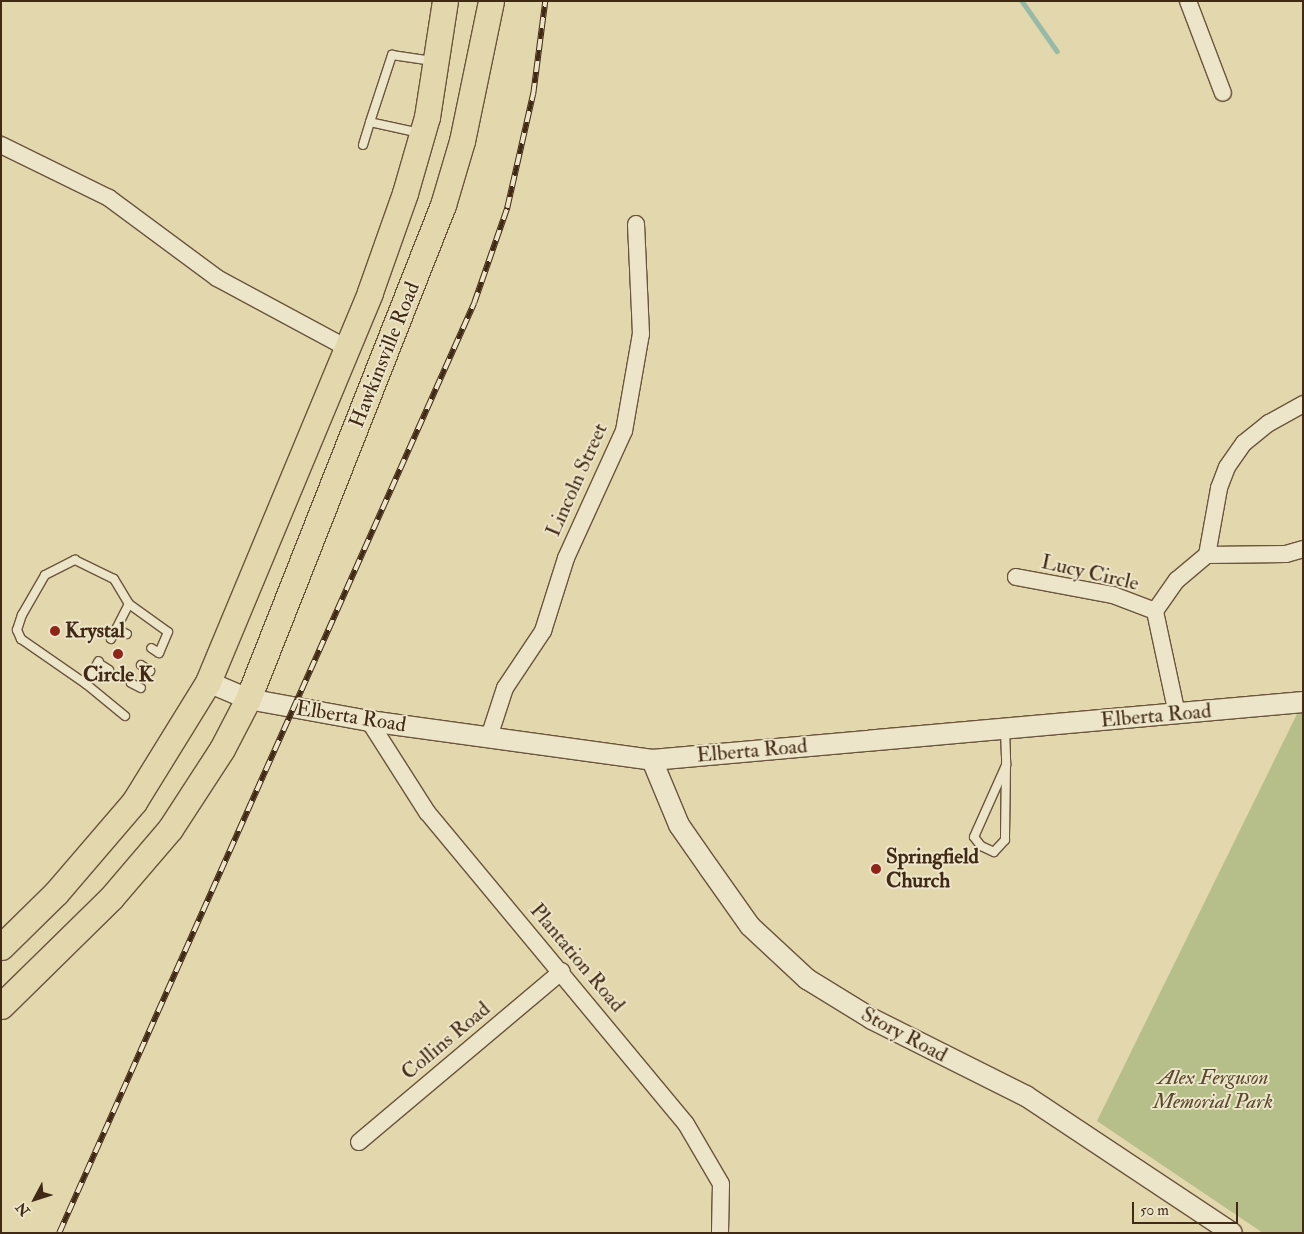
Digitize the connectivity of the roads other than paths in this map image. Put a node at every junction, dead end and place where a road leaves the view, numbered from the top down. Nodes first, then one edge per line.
1 (445, 1) edge
2 (491, 1) edge
3 (1188, 1) edge
4 (435, 62) junction
5 (1223, 93) dead end
6 (370, 122) junction
7 (422, 134) junction
8 (1, 145) edge
9 (363, 145) dead end
10 (636, 224) dead end
11 (346, 348) junction
12 (1303, 404) edge
13 (1303, 550) edge
14 (1207, 555) junction
15 (1016, 577) dead end
16 (129, 604) junction
17 (1155, 611) junction
18 (117, 629) junction
19 (127, 634) dead end
20 (111, 639) dead end
21 (151, 648) dead end
22 (141, 665) dead end
23 (109, 670) dead end
24 (150, 671) dead end
25 (131, 682) dead end
26 (208, 682) junction
27 (86, 684) junction
28 (141, 688) dead end
29 (248, 699) junction
30 (1303, 702) edge
31 (1177, 714) junction
32 (125, 716) dead end
33 (369, 721) junction
34 (1005, 729) junction
35 (489, 737) junction
36 (652, 760) junction
37 (1006, 765) junction
38 (1, 947) edge
39 (562, 971) junction
40 (1, 1006) edge
41 (359, 1142) dead end
42 (720, 1233) edge
43 (1232, 1233) edge

1 - 4 main road, Hawkinsville Road
2 - 29 main road, Hawkinsville Road
3 - 5 street
4 - 6 lane
4 - 7 main road, Hawkinsville Road
6 - 7 lane
6 - 9 lane
7 - 11 main road, Hawkinsville Road
8 - 11 street
10 - 35 street, Lincoln Street
11 - 26 main road, Hawkinsville Road
12 - 14 street
13 - 14 street
14 - 17 street
15 - 17 street, Lucy Circle
16 - 18 lane
16 - 21 lane
16 - 27 lane
17 - 31 street
18 - 19 lane
18 - 20 lane
22 - 24 lane
23 - 27 lane
25 - 28 lane
26 - 29 street, Elberta Road
26 - 38 main road, Hawkinsville Road
27 - 32 lane
29 - 33 street, Elberta Road
29 - 40 main road, Hawkinsville Road
30 - 31 street, Elberta Road
31 - 34 street, Elberta Road
33 - 35 street, Elberta Road
33 - 39 street, Plantation Road
34 - 36 street, Elberta Road
34 - 37 lane
35 - 36 street, Elberta Road
36 - 43 street, Story Road
37 - 37 lane
39 - 41 street, Collins Road
39 - 42 street, Plantation Road

